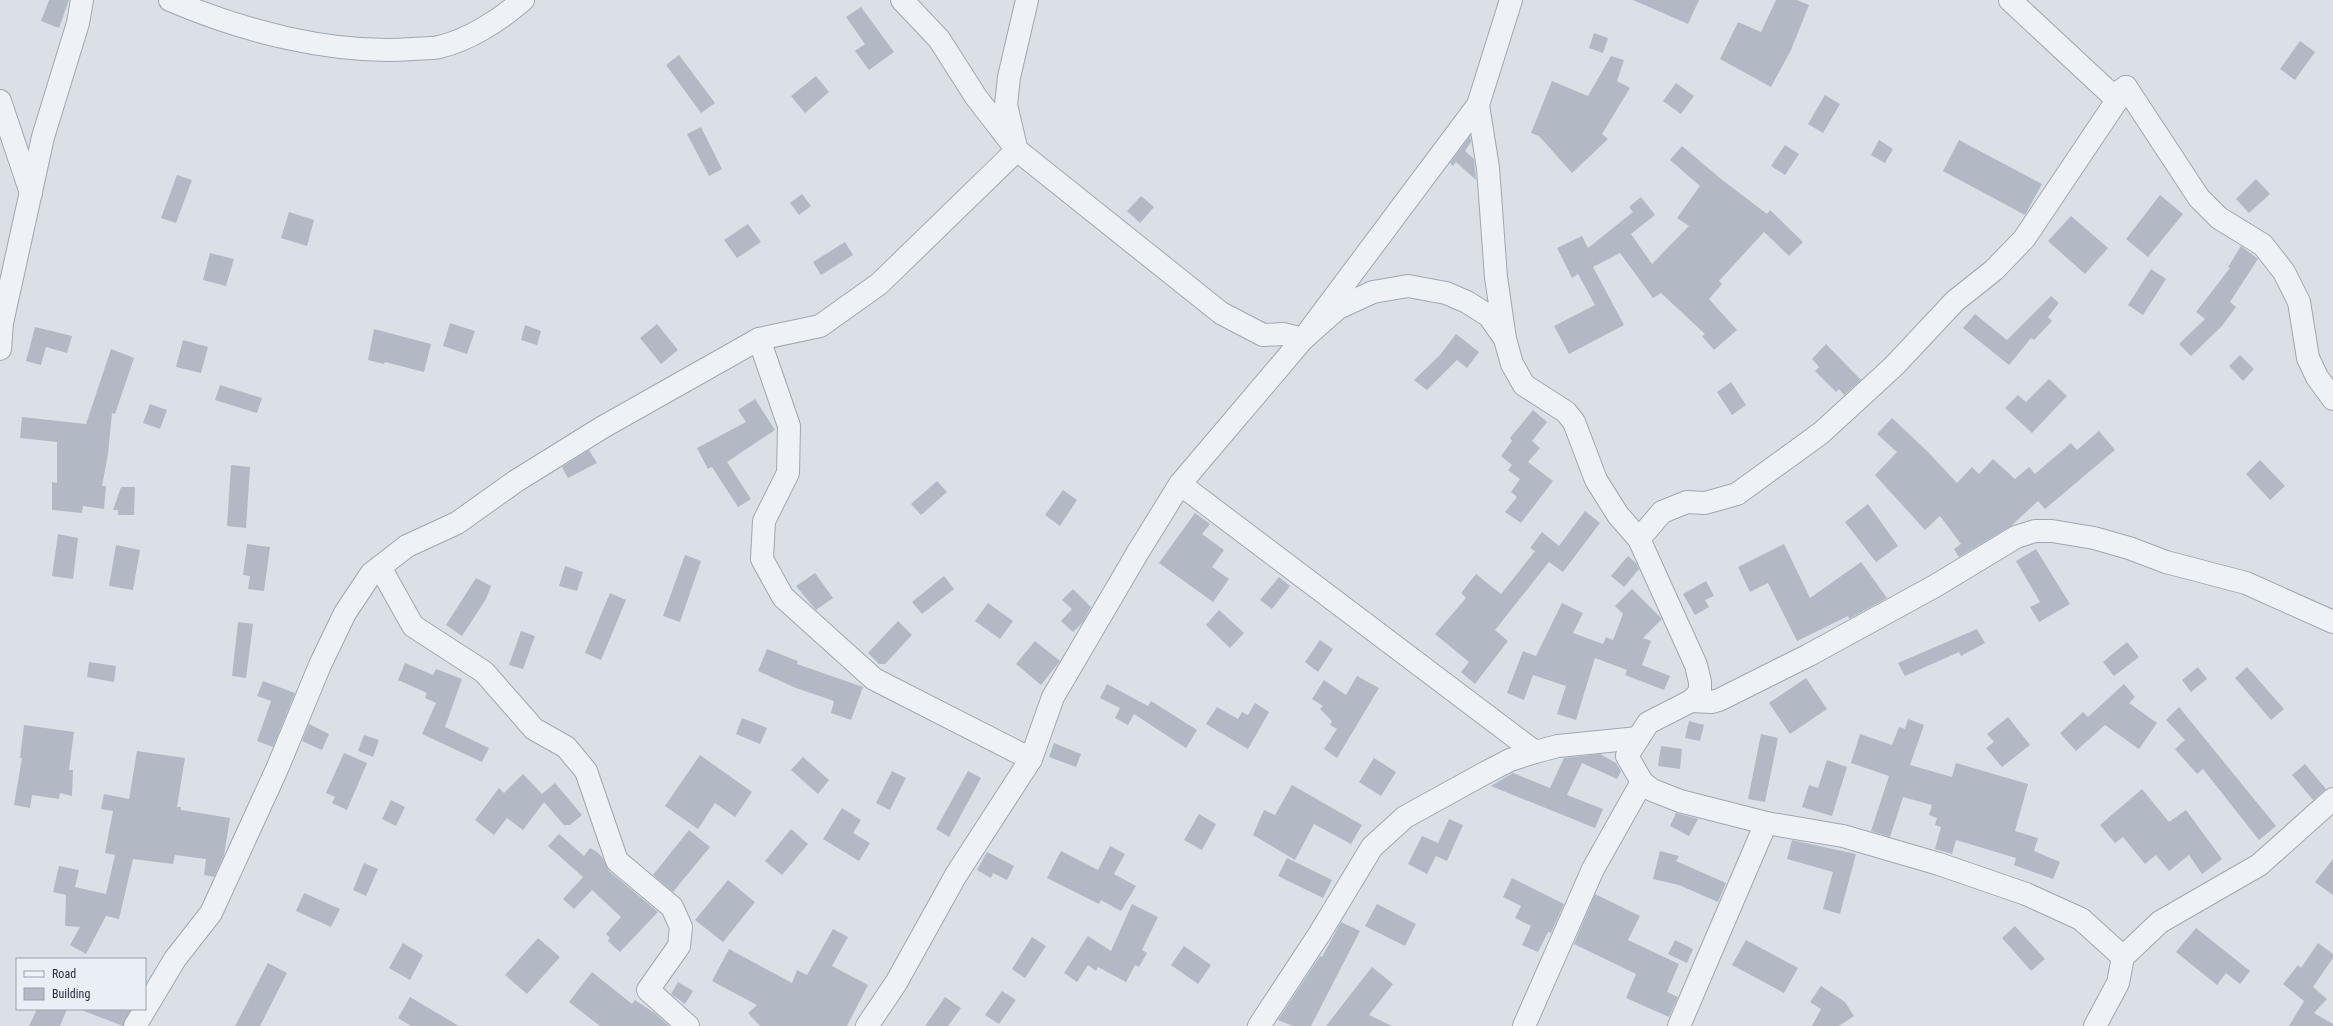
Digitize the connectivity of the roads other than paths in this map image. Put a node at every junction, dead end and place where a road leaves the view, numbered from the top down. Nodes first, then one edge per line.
1 (82, 0) edge
2 (170, 0) edge
3 (523, 0) edge
4 (902, 0) edge
5 (1027, 0) edge
6 (1511, 0) edge
7 (2010, 0) edge
8 (2126, 87) junction
9 (0, 101) edge
10 (1478, 105) junction
11 (1017, 150) junction
12 (31, 195) junction
13 (759, 339) junction
14 (1303, 339) junction
15 (1504, 339) junction
16 (0, 349) edge
17 (2333, 399) edge
18 (1180, 484) junction
19 (1640, 538) junction
20 (380, 567) junction
21 (2333, 622) edge
22 (1691, 701) junction
23 (1638, 738) junction
24 (1534, 752) junction
25 (1031, 759) junction
26 (1642, 782) junction
27 (2333, 799) edge
28 (1766, 823) junction
29 (2123, 958) junction
30 (146, 1008) edge
31 (145, 1010) edge
32 (135, 1026) edge
33 (688, 1026) edge
34 (867, 1026) edge
35 (1259, 1026) edge
36 (1524, 1026) edge
37 (1679, 1026) edge
38 (2095, 1026) edge

1 - 12 street
2 - 3 street
4 - 11 street
5 - 11 street
6 - 10 street
7 - 8 street
8 - 17 street
8 - 19 street
9 - 12 street
10 - 14 street
10 - 15 street
11 - 13 street
11 - 14 street
12 - 16 street
13 - 20 street
13 - 25 street
14 - 15 street
14 - 18 street
15 - 19 street
18 - 24 street
18 - 25 street
19 - 22 street
20 - 30 street
20 - 33 street
21 - 22 street
22 - 23 street
23 - 24 street
23 - 26 street
24 - 35 street
25 - 34 street
26 - 28 street
26 - 36 street
27 - 29 street
28 - 29 street
28 - 37 street
29 - 38 street
31 - 32 street

